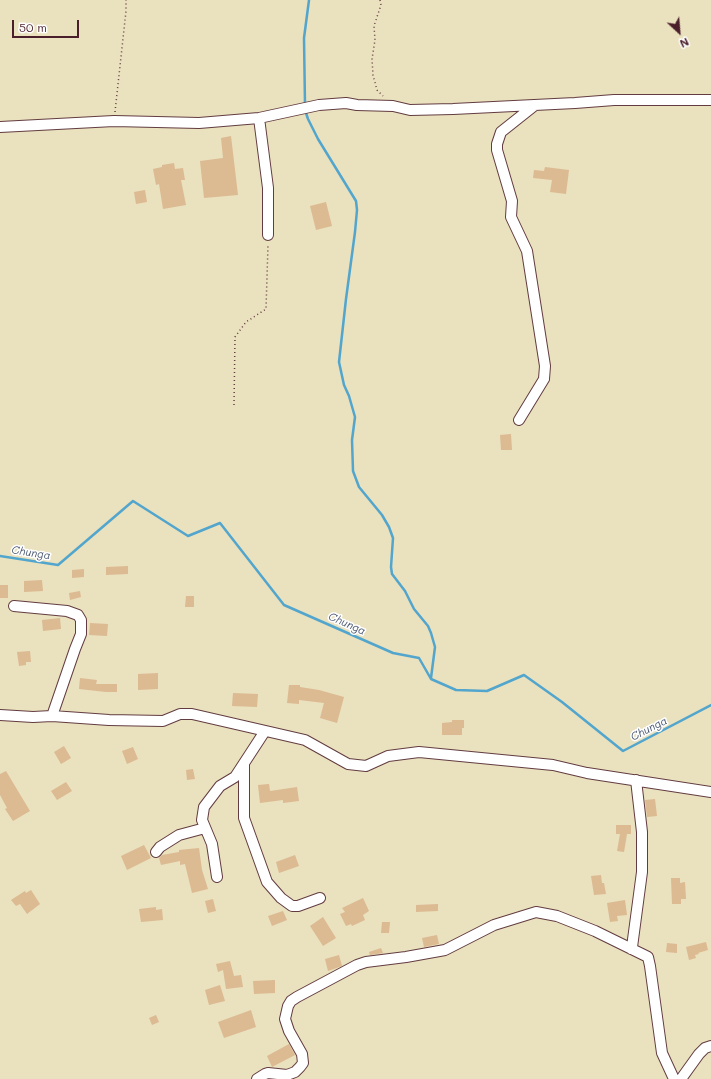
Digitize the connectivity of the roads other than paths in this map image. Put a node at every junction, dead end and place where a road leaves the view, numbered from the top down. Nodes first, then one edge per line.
1 (711, 100) edge
2 (535, 105) junction
3 (259, 118) junction
4 (0, 127) edge
5 (268, 235) road end
6 (519, 420) dead end
7 (14, 606) dead end
8 (0, 715) edge
9 (52, 716) junction
10 (265, 731) junction
11 (244, 763) junction
12 (636, 780) junction
13 (711, 792) edge
14 (205, 828) junction
15 (156, 852) dead end
16 (217, 877) dead end
17 (320, 898) dead end
18 (631, 949) junction
19 (711, 1046) edge
20 (257, 1079) edge
21 (674, 1079) edge
22 (681, 1079) edge

1 - 2 street
2 - 3 street
2 - 6 street
3 - 4 street
3 - 5 street
7 - 9 street
8 - 9 street
9 - 10 street
10 - 11 street
10 - 12 street
11 - 14 street
11 - 17 street
12 - 13 street
12 - 18 street
14 - 15 street
14 - 16 street
18 - 20 street
18 - 21 street
19 - 22 street

